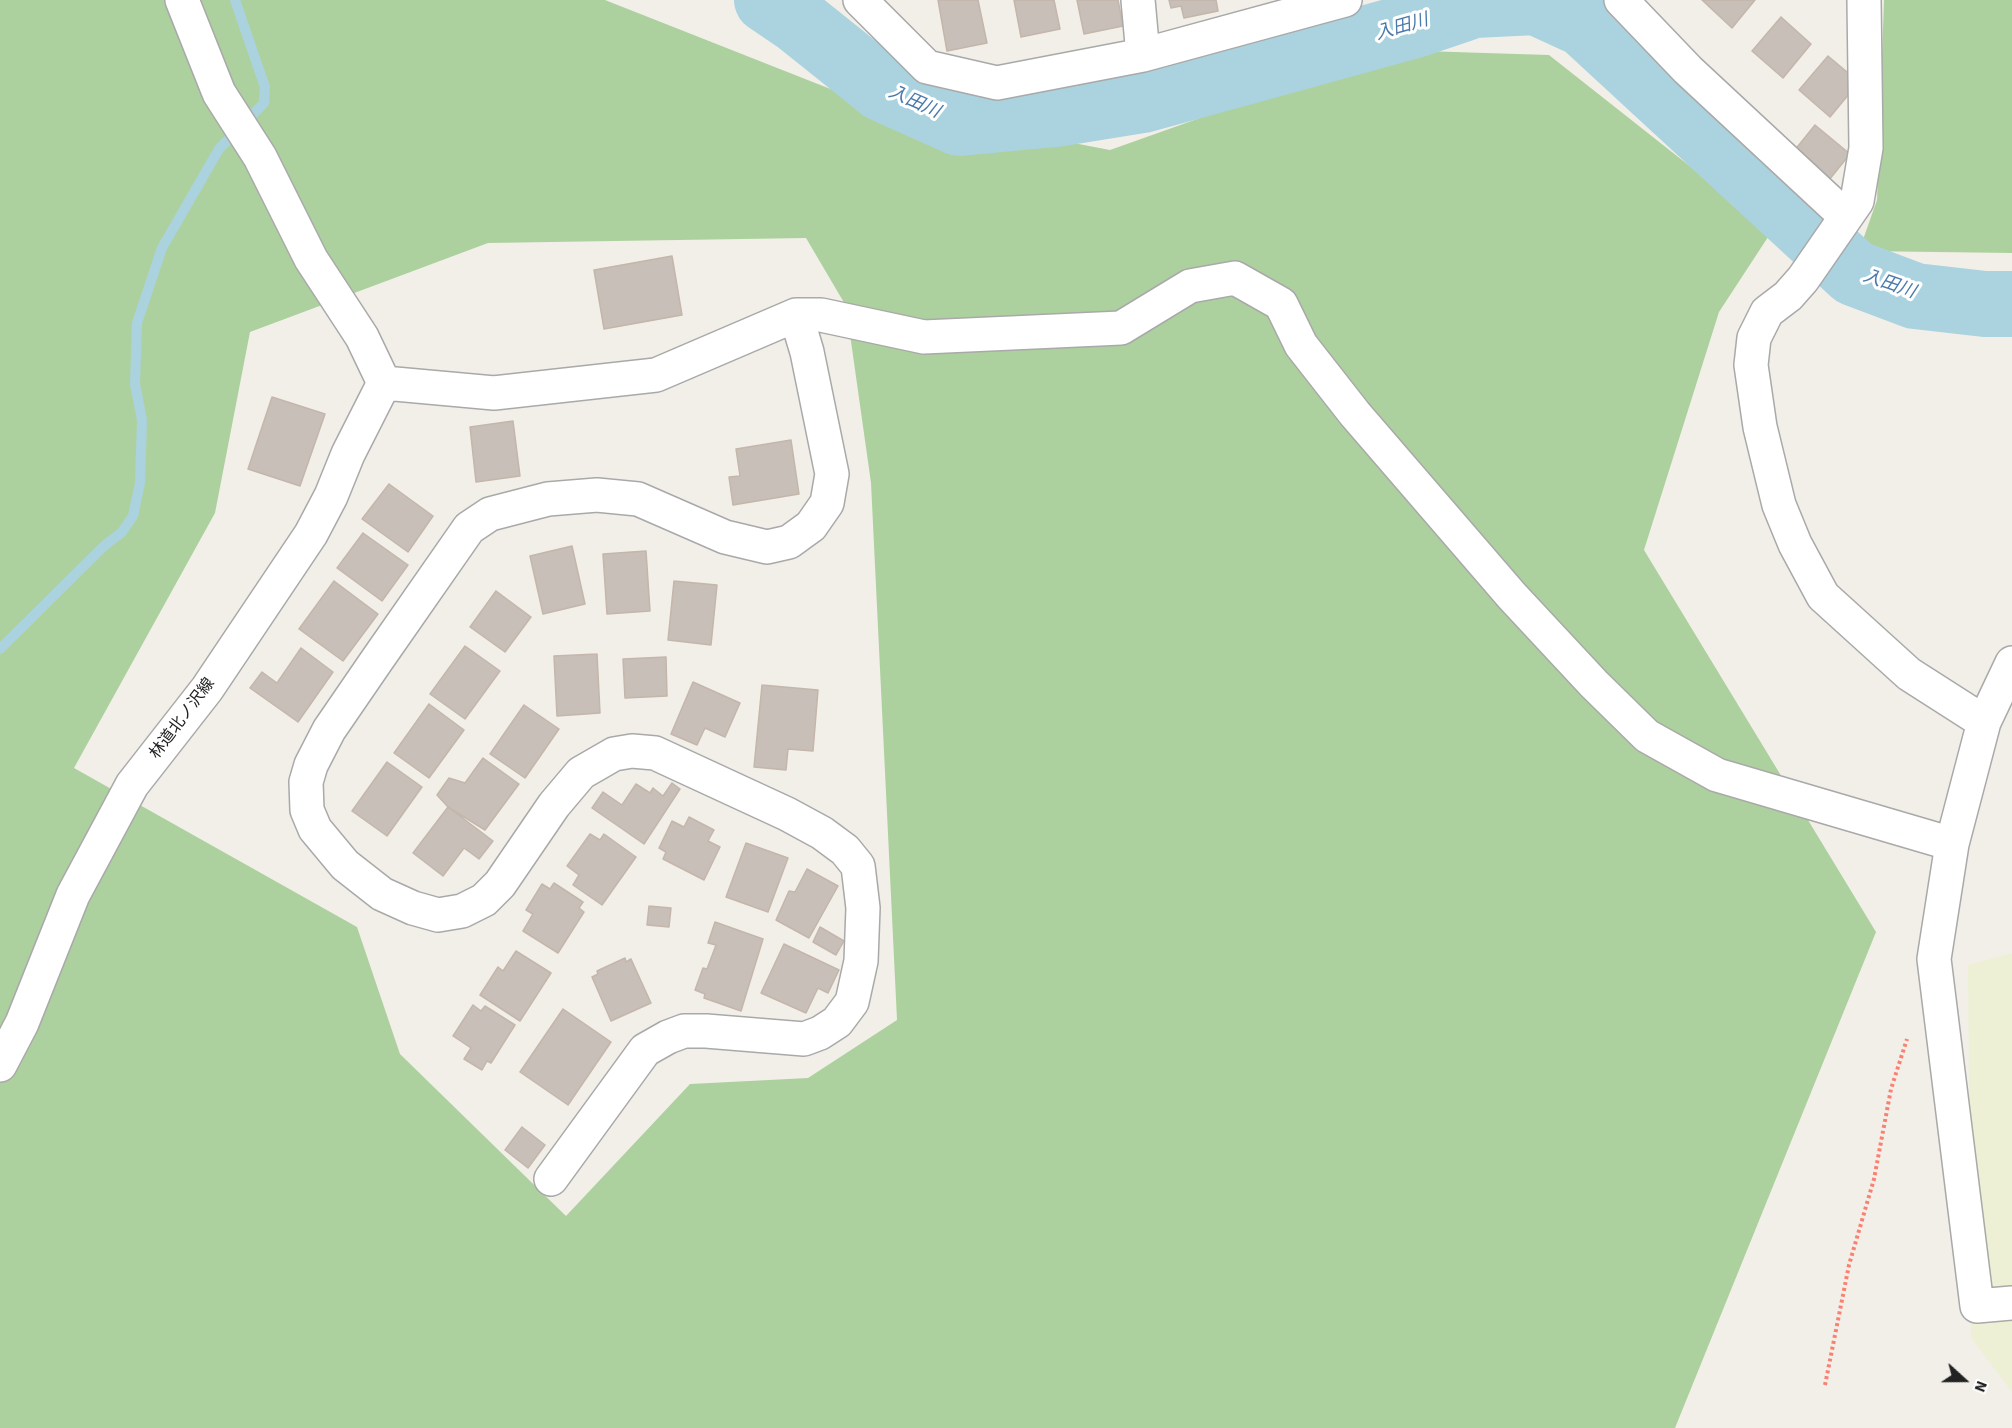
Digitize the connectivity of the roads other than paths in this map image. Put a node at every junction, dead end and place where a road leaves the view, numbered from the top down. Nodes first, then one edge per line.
1 (182, 0) edge
2 (860, 0) edge
3 (1138, 0) edge
4 (1345, 0) edge
5 (1621, 0) edge
6 (1864, 0) edge
7 (1143, 55) junction
8 (1843, 218) junction
9 (796, 315) junction
10 (384, 383) junction
11 (2012, 663) edge
12 (1984, 722) junction
13 (1952, 844) junction
14 (0, 1065) edge
15 (551, 1179) dead end
16 (2012, 1303) edge

1 - 10 street
2 - 7 street
3 - 7 street
4 - 7 street
5 - 8 street
6 - 8 street
8 - 12 street
9 - 10 street
9 - 13 street
9 - 15 street
10 - 14 street, 林道北ノ沢線
11 - 12 street
12 - 13 street
13 - 16 street

